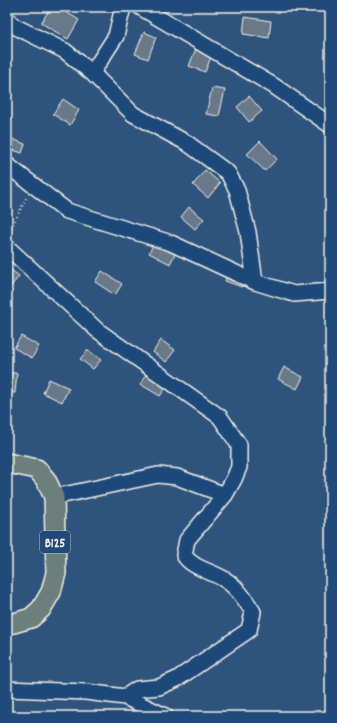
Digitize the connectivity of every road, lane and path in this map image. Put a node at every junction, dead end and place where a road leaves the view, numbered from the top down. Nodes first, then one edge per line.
1 (123, 7) edge
2 (140, 7) edge
3 (7, 19) edge
4 (92, 73) junction
5 (330, 125) edge
6 (7, 165) edge
7 (32, 184) junction
8 (7, 238) edge
9 (7, 247) edge
10 (255, 282) junction
11 (330, 291) edge
12 (7, 463) edge
13 (225, 495) junction
14 (54, 497) junction
15 (7, 624) edge
16 (7, 689) edge
17 (125, 697) junction
18 (165, 716) edge

1 - 4 street
2 - 5 street
3 - 4 street
4 - 10 street
6 - 7 street
7 - 8 path
7 - 10 street
9 - 13 street
10 - 11 street
12 - 14 main road, B125
13 - 14 street
13 - 17 street
14 - 15 main road, B125
16 - 17 street
17 - 18 street

